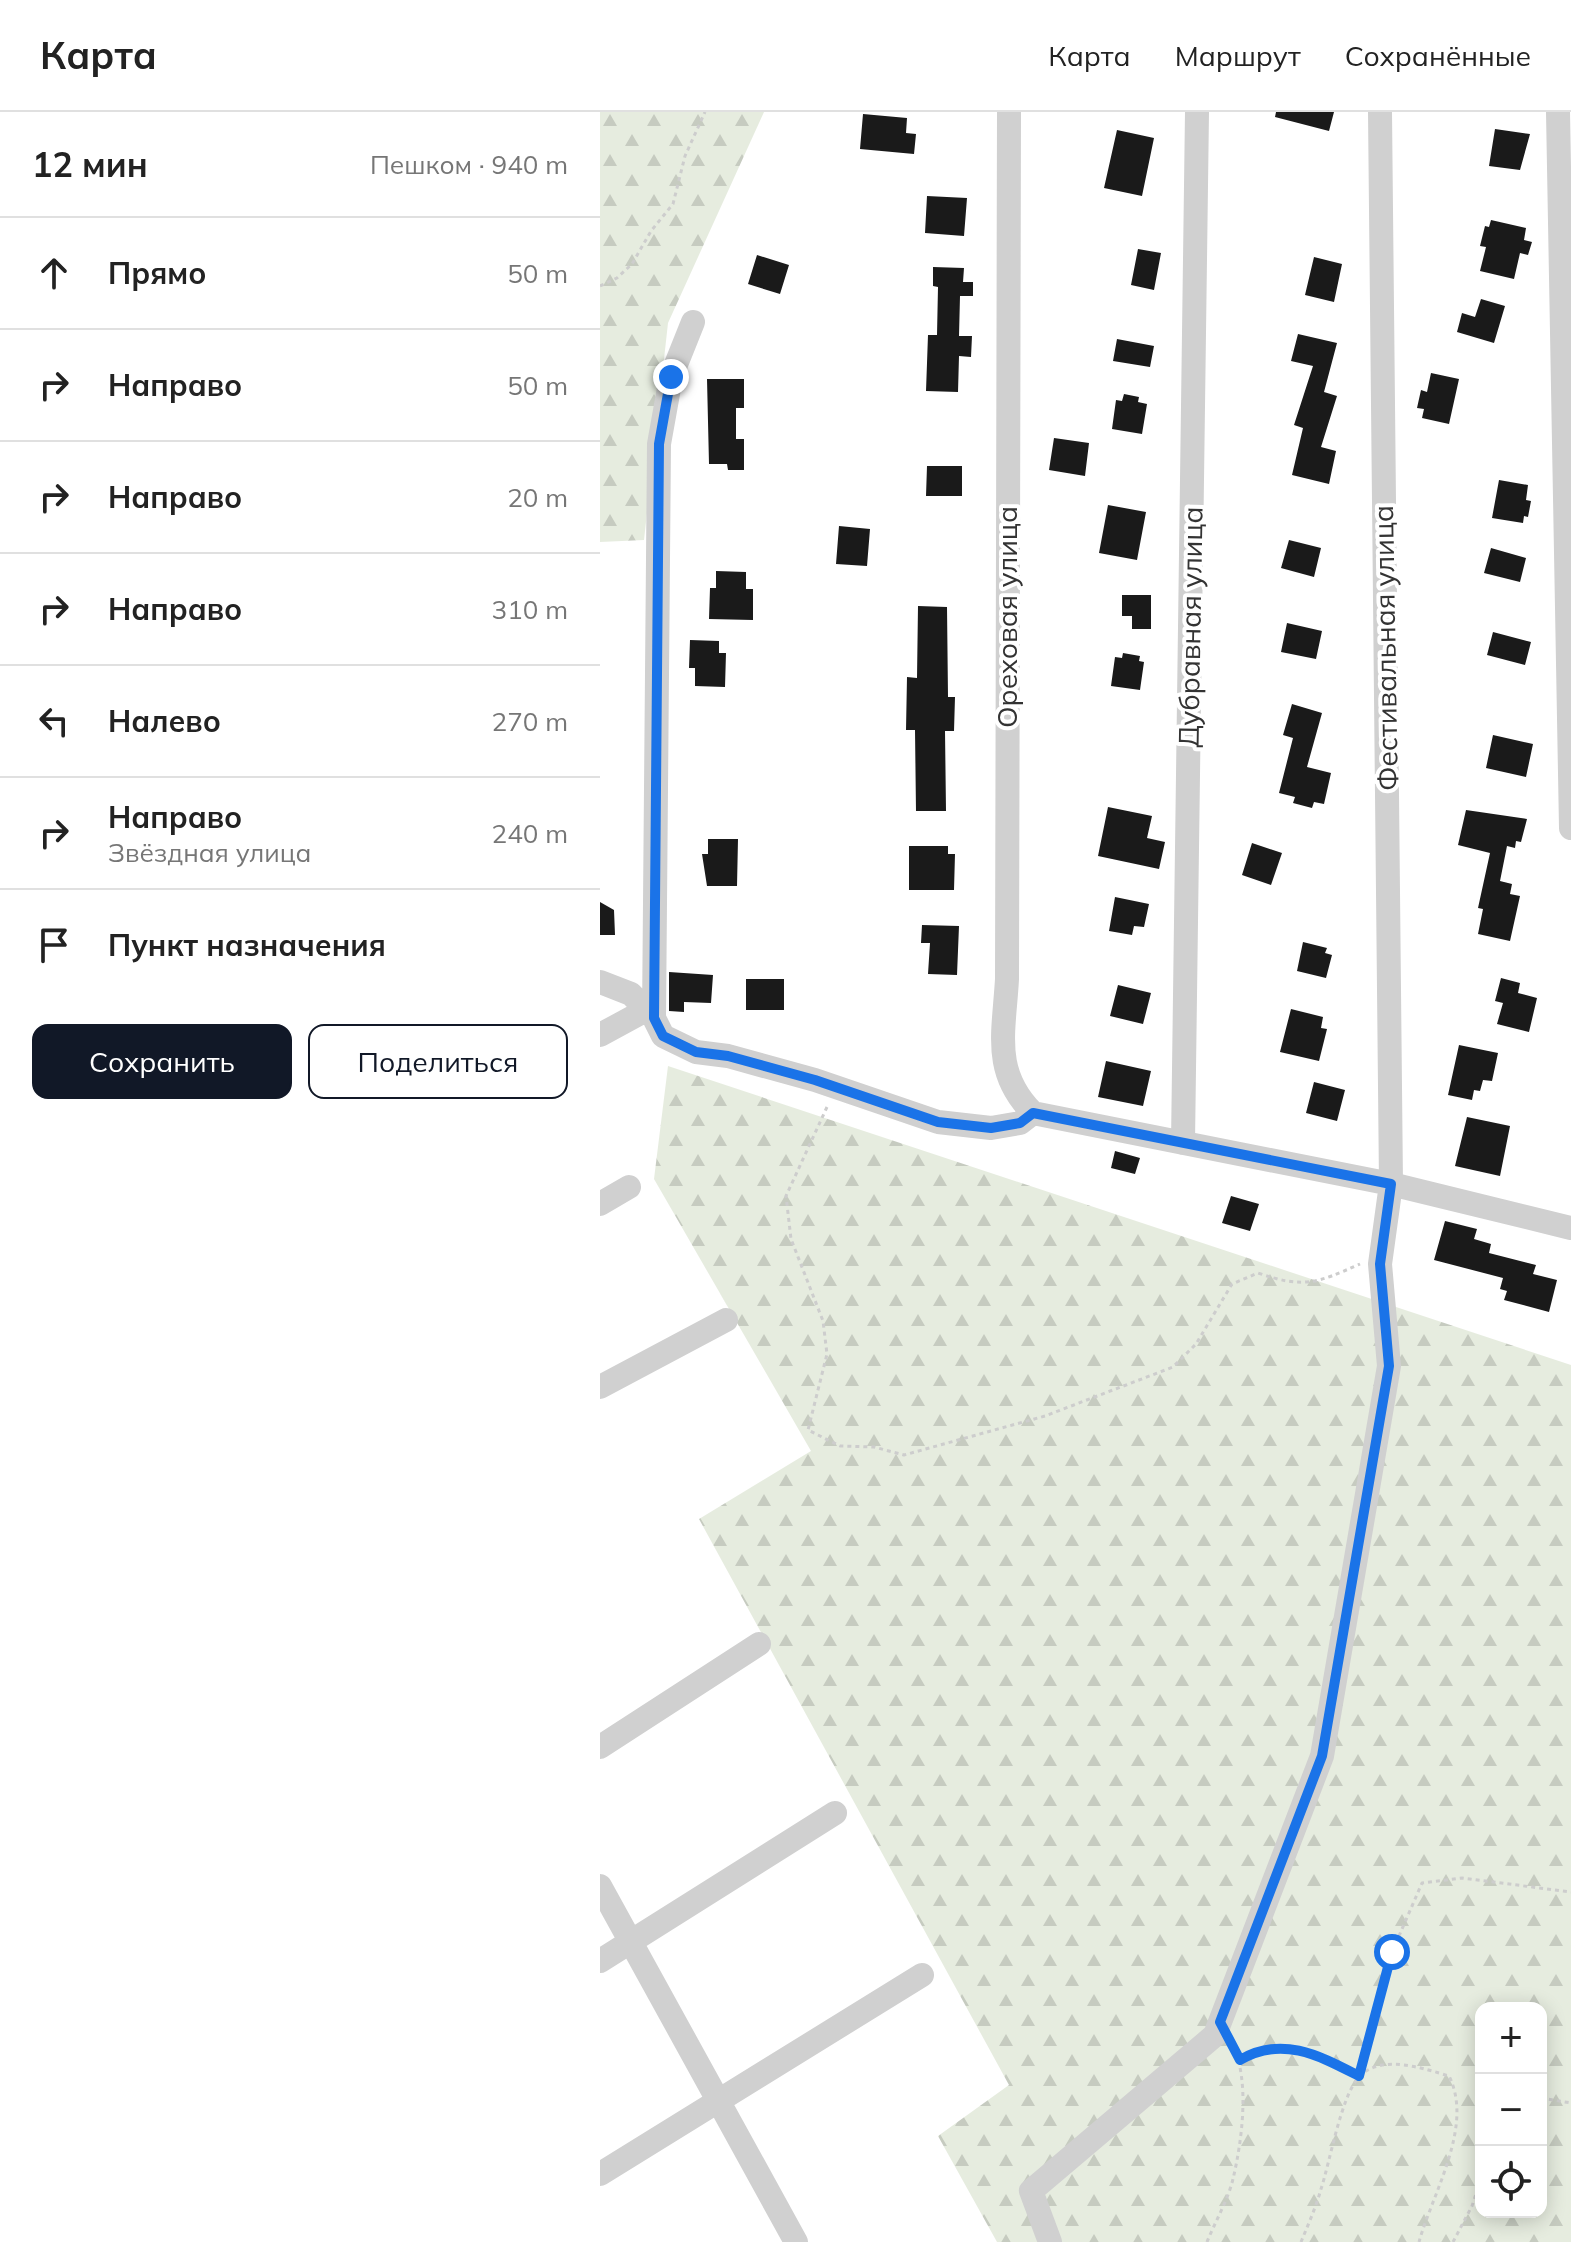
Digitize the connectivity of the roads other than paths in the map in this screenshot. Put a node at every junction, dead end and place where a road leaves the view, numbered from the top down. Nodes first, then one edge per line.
1 (1009, 112) edge
2 (1197, 112) edge
3 (1380, 112) edge
4 (1558, 112) edge
5 (693, 322) dead end
6 (1571, 828) edge
7 (600, 982) edge
8 (651, 1013) junction
9 (600, 1035) edge
10 (1033, 1113) junction
11 (1183, 1143) junction
12 (1391, 1184) junction
13 (629, 1187) dead end
14 (600, 1204) edge
15 (1571, 1228) edge
16 (726, 1320) dead end
17 (600, 1387) edge
18 (759, 1644) dead end
19 (600, 1747) edge
20 (835, 1813) dead end
21 (600, 1886) edge
22 (631, 1942) junction
23 (600, 1961) edge
24 (922, 1975) dead end
25 (720, 2100) junction
26 (600, 2174) edge
27 (796, 2242) edge
28 (1050, 2242) edge

1 - 10 street, Ореховая улица
2 - 11 street, Дубравная улица
3 - 12 street, Фестивальная улица
4 - 6 street
5 - 8 street
7 - 8 street
8 - 9 street
8 - 10 street
10 - 11 street
11 - 12 street
12 - 15 street
12 - 28 street, Фестивальная улица
13 - 14 street
16 - 17 street
18 - 19 street
20 - 22 street
21 - 22 street
22 - 23 street
22 - 25 street
24 - 25 street
25 - 26 street
25 - 27 street

